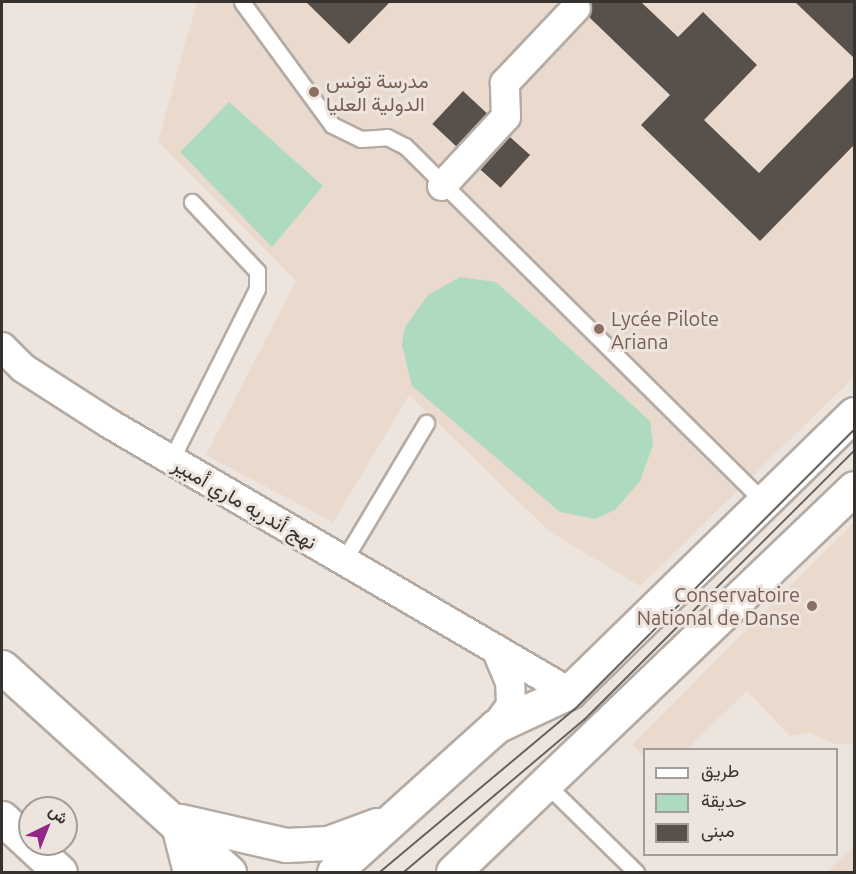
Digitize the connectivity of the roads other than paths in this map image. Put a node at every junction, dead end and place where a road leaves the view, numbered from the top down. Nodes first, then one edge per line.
1 (242, 2) edge
2 (576, 8) dead end
3 (442, 186) junction
4 (192, 202) dead end
5 (2, 347) edge
6 (855, 414) edge
7 (426, 423) dead end
8 (171, 460) junction
9 (855, 488) edge
10 (765, 503) junction
11 (344, 560) junction
12 (496, 649) junction
13 (2, 667) edge
14 (569, 692) junction
15 (496, 726) junction
16 (546, 784) junction
17 (410, 805) junction
18 (2, 818) edge
19 (177, 820) junction
20 (60, 873) edge
21 (190, 873) edge
22 (229, 873) edge
23 (334, 873) edge
24 (453, 873) edge
25 (636, 873) edge

1 - 3 lane
2 - 3 street
3 - 10 lane
4 - 8 lane
5 - 8 street, نهج أندريه ماري أمبير
6 - 10 main road
7 - 11 lane
8 - 11 street, نهج أندريه ماري أمبير
9 - 16 main road
10 - 14 main road
11 - 12 street, نهج أندريه ماري أمبير
12 - 14 street, نهج أندريه ماري أمبير
12 - 15 street
13 - 19 main road
14 - 15 main road
15 - 17 main road
16 - 24 main road
16 - 25 lane
17 - 19 main road
17 - 23 main road
18 - 20 main road
19 - 21 main road
19 - 22 main road

